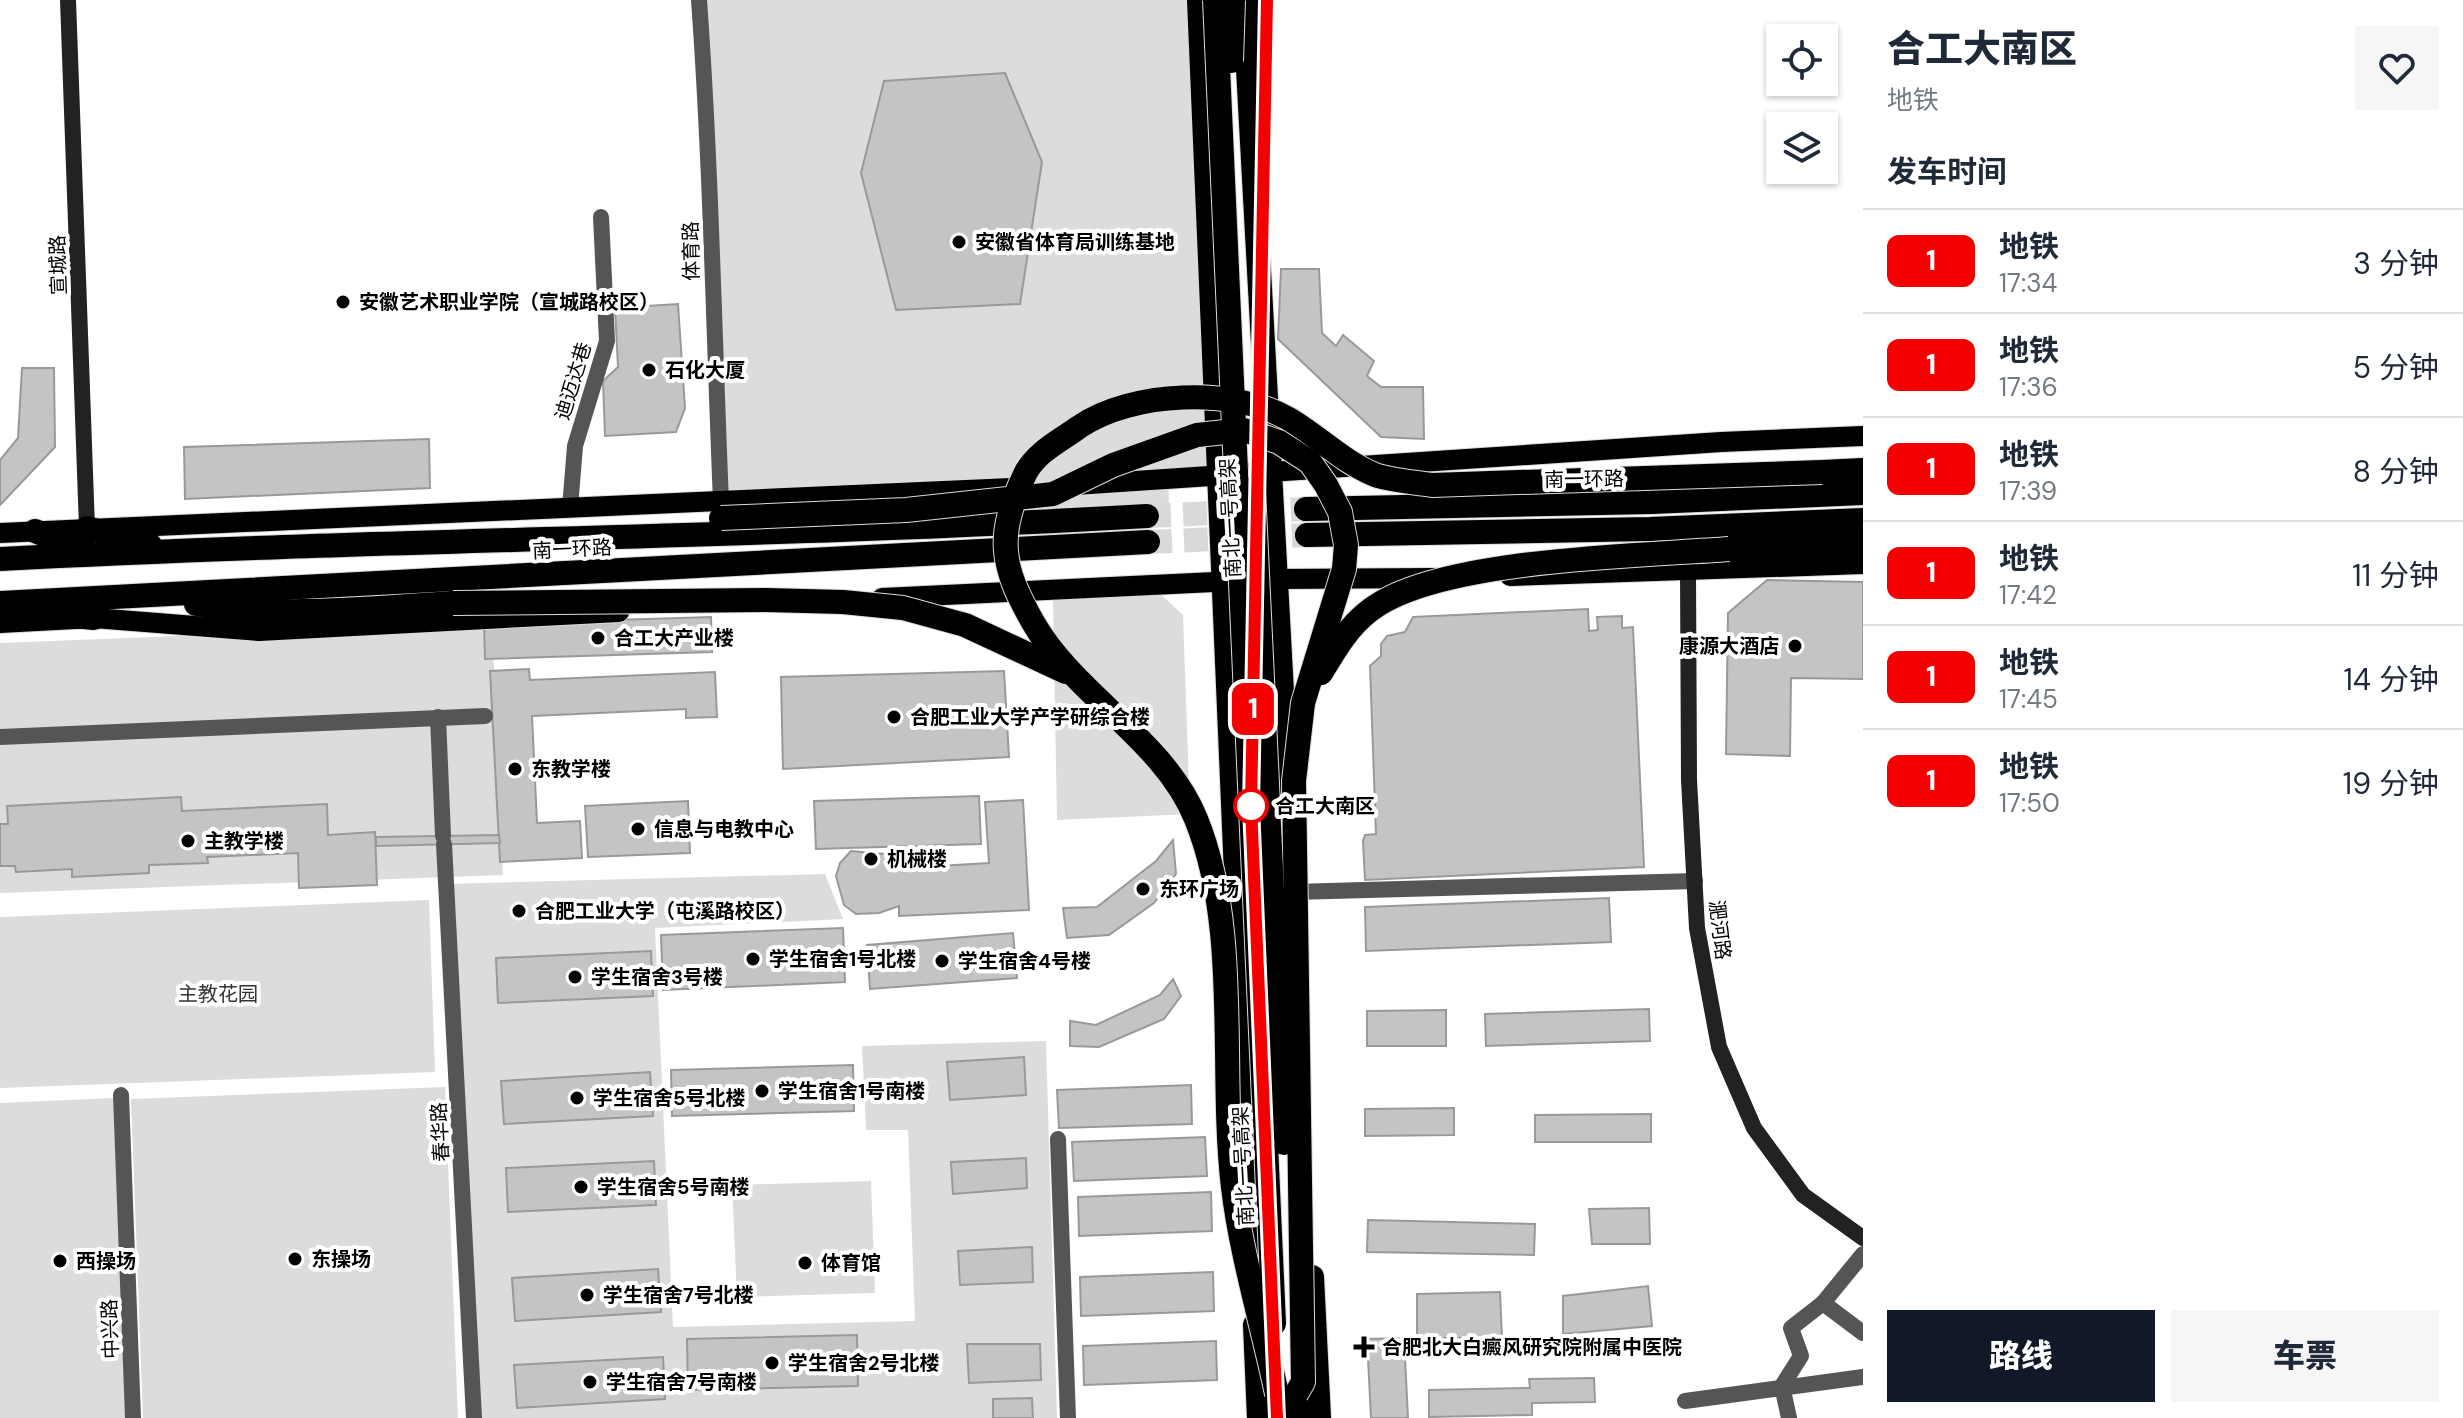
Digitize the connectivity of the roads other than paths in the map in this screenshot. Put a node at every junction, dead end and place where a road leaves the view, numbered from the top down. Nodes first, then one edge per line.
1 (68, 0) edge
2 (699, 0) edge
3 (1199, 0) edge
4 (1215, 0) edge
5 (1233, 0) edge
6 (1249, 0) edge
7 (601, 217) dead end
8 (1863, 436) edge
9 (1863, 470) edge
10 (1269, 474) junction
11 (1217, 476) junction
12 (1863, 493) edge
13 (570, 508) junction
14 (1306, 509) tunnel mouth
15 (721, 510) junction
16 (1147, 516) tunnel mouth
17 (1863, 520) edge
18 (87, 528) junction
19 (35, 531) junction
20 (0, 533) edge
21 (1307, 535) tunnel mouth
22 (489, 539) junction
23 (1148, 542) tunnel mouth
24 (1863, 543) edge
25 (176, 551) junction
26 (95, 554) junction
27 (0, 559) edge
28 (1863, 564) edge
29 (1688, 572) junction
30 (1276, 579) junction
31 (1223, 582) junction
32 (146, 597) junction
33 (0, 606) edge
34 (94, 618) junction
35 (0, 623) edge
36 (1070, 674) junction
37 (1303, 703) junction
38 (485, 716) dead end
39 (438, 717) junction
40 (0, 737) edge
41 (1695, 881) junction
42 (1293, 892) junction
43 (121, 1095) dead end
44 (1058, 1139) dead end
45 (1863, 1238) edge
46 (1863, 1254) edge
47 (1823, 1303) junction
48 (1863, 1333) edge
49 (1863, 1377) edge
50 (1782, 1386) junction
51 (1685, 1401) dead end
52 (1287, 1406) edge
53 (133, 1418) edge
54 (474, 1418) edge
55 (1068, 1418) edge
56 (1259, 1418) edge
57 (1319, 1418) edge
58 (1789, 1418) edge

1 - 18 street, 宣城路
2 - 15 street, 体育路
3 - 11 highway
4 - 52 highway, 南北一号高架, bridge
5 - 52 highway, 南北一号高架, bridge
6 - 10 highway
7 - 13 street, 迪迈达巷
8 - 10 main road
9 - 36 highway, bridge
10 - 11 main road
10 - 30 highway
11 - 15 main road
11 - 31 highway
12 - 14 highway, 南一环路
13 - 15 main road
13 - 18 main road
15 - 22 highway
15 - 37 highway, bridge
16 - 22 highway, 南一环路
17 - 21 highway
18 - 19 main road
18 - 25 highway
19 - 20 main road
19 - 26 highway
22 - 25 highway, 南一环路
23 - 32 highway, 南一环路
24 - 37 highway, bridge
25 - 26 highway, 南一环路
26 - 27 highway, 南一环路
28 - 29 main road
29 - 30 main road
29 - 41 street, 淝河路
30 - 31 main road
30 - 42 highway
31 - 34 main road
31 - 56 highway
32 - 33 highway, 南一环路
32 - 36 highway, bridge
33 - 34 highway
34 - 35 main road
36 - 52 highway, bridge
37 - 52 highway, bridge
38 - 39 street
39 - 40 street
39 - 54 street, 春华路
41 - 42 street
41 - 45 street, 淝河路
42 - 57 highway
43 - 53 street, 中兴路
44 - 55 street
46 - 47 street
47 - 48 street
47 - 50 street
49 - 50 street
50 - 51 street
50 - 58 street

